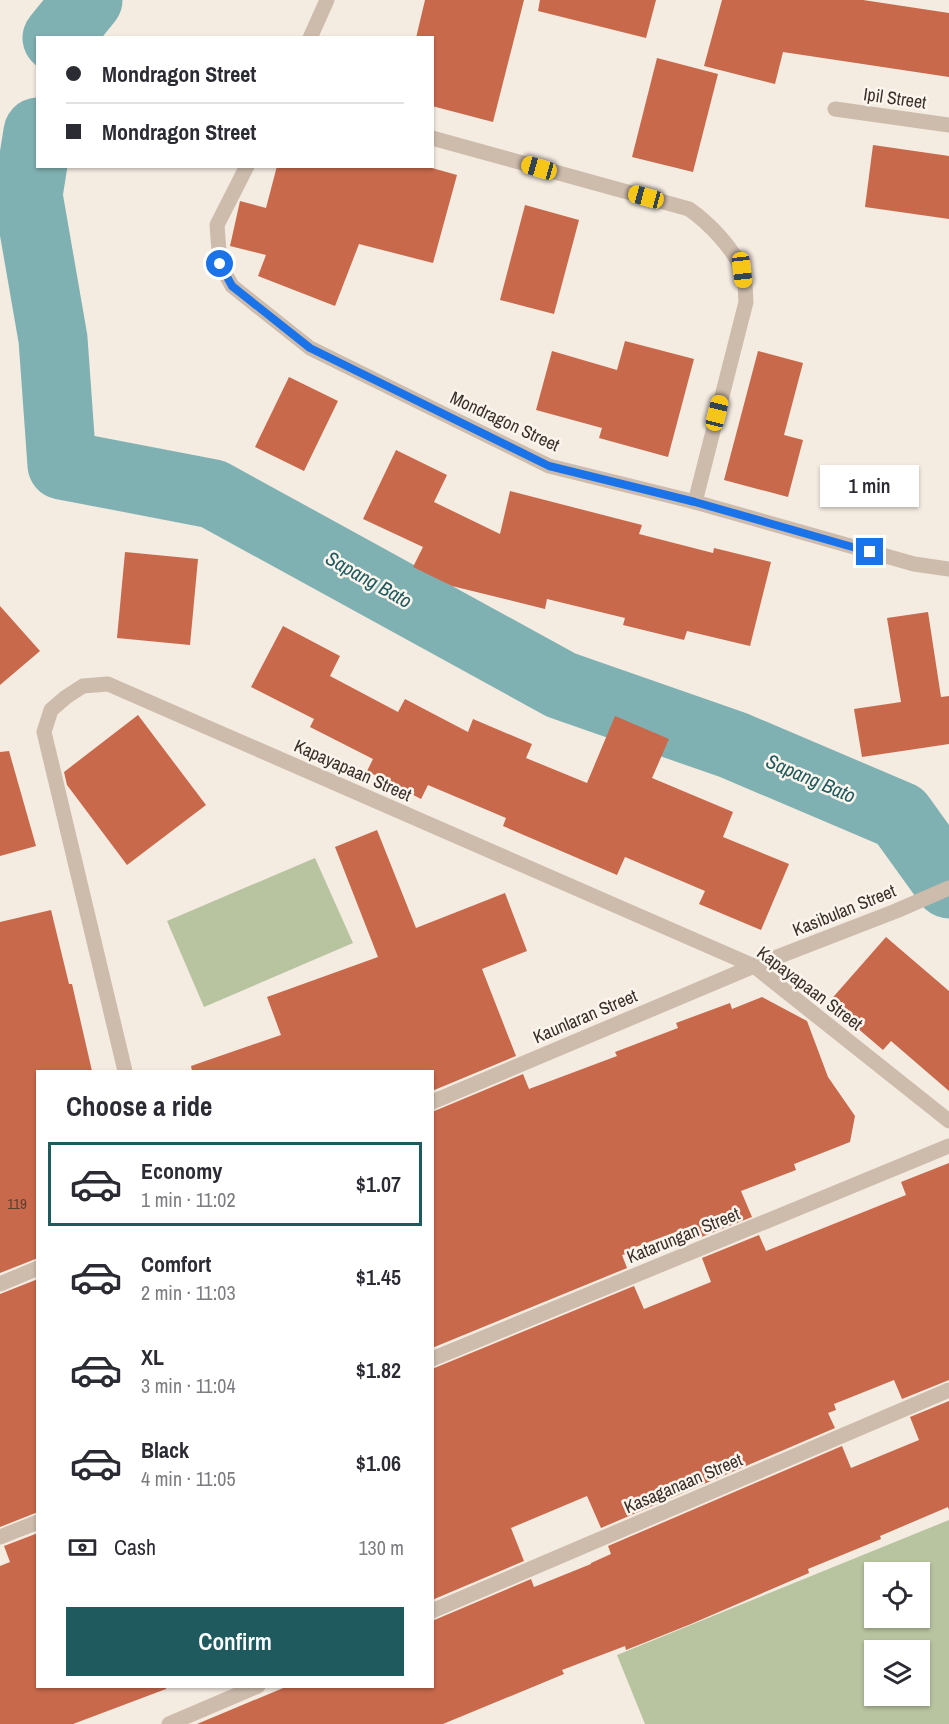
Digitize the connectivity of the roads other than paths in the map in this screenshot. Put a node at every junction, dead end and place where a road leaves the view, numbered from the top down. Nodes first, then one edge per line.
1 (327, 0) edge
2 (311, 36) edge
3 (835, 109) dead end
4 (949, 125) edge
5 (434, 139) edge
6 (246, 168) edge
7 (695, 502) junction
8 (949, 569) edge
9 (949, 888) edge
10 (754, 966) junction
11 (125, 1070) edge
12 (434, 1101) edge
13 (949, 1121) edge
14 (949, 1146) edge
15 (36, 1269) edge
16 (0, 1284) edge
17 (434, 1358) edge
18 (949, 1390) edge
19 (36, 1523) edge
20 (0, 1537) edge
21 (434, 1610) edge
22 (253, 1688) edge
23 (169, 1724) edge

1 - 2 street
3 - 4 street, Ipil Street
5 - 7 street
6 - 7 street, Mondragon Street
7 - 8 street, Mondragon Street
9 - 10 street, Kasibulan Street
10 - 11 street, Kapayapaan Street
10 - 12 street, Kaunlaran Street
10 - 13 street, Kapayapaan Street
14 - 17 street, Katarungan Street
15 - 16 street
18 - 21 street, Kasaganaan Street
19 - 20 street
22 - 23 street

